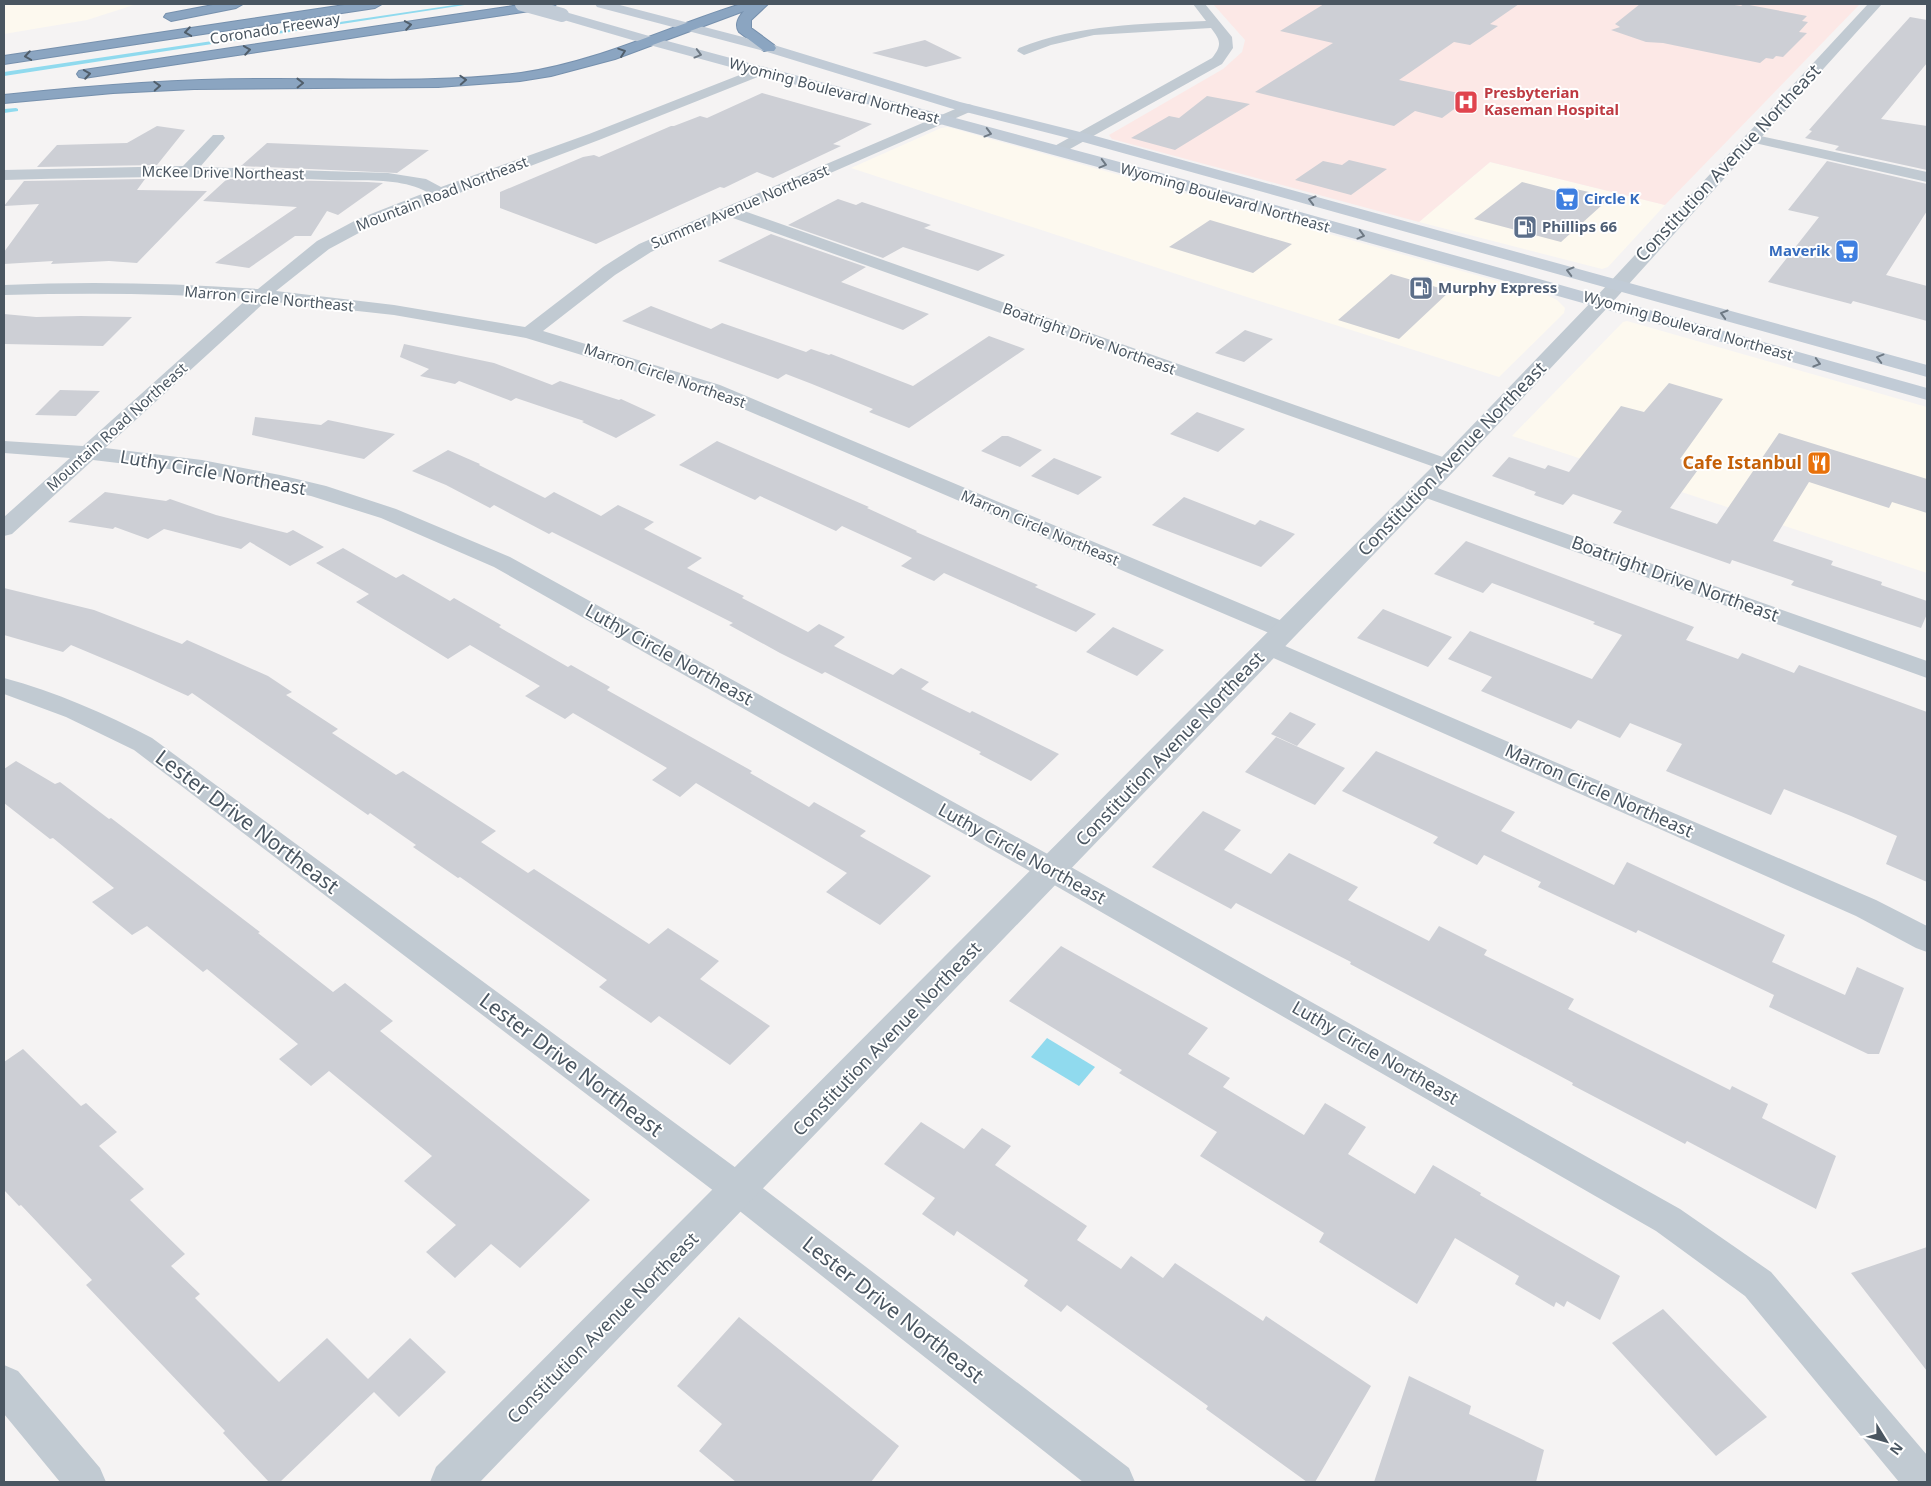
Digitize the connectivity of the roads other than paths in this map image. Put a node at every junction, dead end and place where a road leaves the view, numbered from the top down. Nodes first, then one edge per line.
1 (236, 4) edge
2 (375, 4) edge
3 (522, 4) edge
4 (550, 4) edge
5 (602, 4) edge
6 (753, 4) edge
7 (762, 4) edge
8 (1199, 4) edge
9 (1875, 4) edge
10 (154, 19) dead end
11 (1216, 24) junction
12 (687, 27) junction
13 (651, 41) junction
14 (768, 48) junction
15 (1024, 51) dead end
16 (4, 60) edge
17 (760, 71) junction
18 (73, 76) dead end
19 (33, 82) dead end
20 (4, 87) edge
21 (4, 99) edge
22 (961, 106) junction
23 (941, 120) junction
24 (1082, 137) junction
25 (218, 138) dead end
26 (1751, 138) junction
27 (1056, 151) junction
28 (187, 171) junction
29 (4, 175) edge
30 (1927, 177) edge
31 (440, 193) junction
32 (731, 212) junction
33 (1617, 284) junction
34 (4, 290) edge
35 (262, 295) junction
36 (1602, 302) junction
37 (529, 333) junction
38 (1927, 370) edge
39 (1927, 394) edge
40 (4, 447) edge
41 (89, 452) junction
42 (1447, 465) junction
43 (1423, 489) junction
44 (4, 529) edge
45 (1277, 639) junction
46 (1927, 670) edge
47 (4, 686) edge
48 (1052, 870) junction
49 (1927, 940) edge
50 (739, 1190) junction
51 (4, 1384) edge
52 (86, 1482) edge
53 (451, 1482) edge
54 (1115, 1482) edge
55 (1924, 1482) edge

1 - 10 highway
2 -> 16 highway, Coronado Freeway
3 - 13 main road, Wyoming Boulevard Northeast, bridge
18 -> 4 highway, Coronado Freeway
5 - 12 main road, Wyoming Boulevard Northeast
6 - 12 highway
7 - 14 highway
8 - 11 street
9 - 26 street, Constitution Avenue Northeast
11 - 15 street
11 - 24 street
12 - 13 highway
12 - 14 main road, Wyoming Boulevard Northeast
13 -> 17 main road, Wyoming Boulevard Northeast
21 -> 13 highway
14 - 22 main road, Wyoming Boulevard Northeast
17 - 22 main road
17 - 23 main road, Wyoming Boulevard Northeast
17 - 31 street, Mountain Road Northeast
19 - 20 highway
22 - 23 street, Summer Avenue Northeast
22 - 24 main road, Wyoming Boulevard Northeast
23 -> 27 main road, Wyoming Boulevard Northeast
23 - 32 street, Summer Avenue Northeast
24 - 27 street
33 -> 24 main road, Wyoming Boulevard Northeast
25 - 28 street
26 - 30 street
26 - 33 street, Constitution Avenue Northeast
27 -> 36 main road, Wyoming Boulevard Northeast
28 - 29 street, McKee Drive Northeast
28 - 31 street, McKee Drive Northeast
31 - 35 street, Mountain Road Northeast
32 - 37 street, Summer Avenue Northeast
32 - 42 street, Boatright Drive Northeast
33 - 36 street, Constitution Avenue Northeast
38 -> 33 main road, Wyoming Boulevard Northeast
34 - 35 street, Marron Circle Northeast
35 - 37 street, Marron Circle Northeast
35 - 41 street, Mountain Road Northeast
36 -> 39 main road, Wyoming Boulevard Northeast
36 - 42 street, Constitution Avenue Northeast
37 - 45 street, Marron Circle Northeast
40 - 41 street, Luthy Circle Northeast
41 - 44 street, Mountain Road Northeast
41 - 48 street, Luthy Circle Northeast
42 - 43 street, Constitution Avenue Northeast
43 - 45 street, Constitution Avenue Northeast
43 - 46 street, Boatright Drive Northeast
45 - 48 street, Constitution Avenue Northeast
45 - 49 street, Marron Circle Northeast
47 - 50 street, Lester Drive Northeast
48 - 50 street, Constitution Avenue Northeast
48 - 55 street, Luthy Circle Northeast
50 - 53 street, Constitution Avenue Northeast
50 - 54 street, Lester Drive Northeast
51 - 52 street

